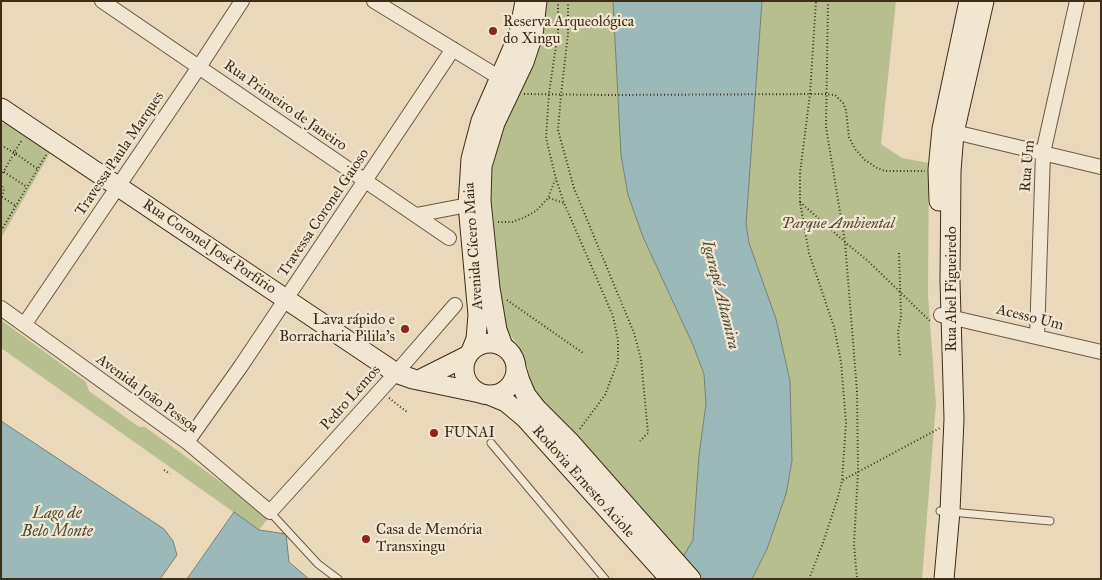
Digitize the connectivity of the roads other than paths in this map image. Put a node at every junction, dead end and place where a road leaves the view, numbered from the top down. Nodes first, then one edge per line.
1 (102, 1) edge
2 (242, 1) edge
3 (374, 1) edge
4 (525, 1) edge
5 (537, 1) edge
6 (969, 1) edge
7 (984, 1) edge
8 (1077, 1) edge
9 (453, 49) junction
10 (199, 67) junction
11 (505, 86) junction
12 (1, 108) edge
13 (948, 131) junction
14 (1043, 153) junction
15 (1101, 167) edge
16 (365, 181) junction
17 (118, 186) junction
18 (468, 205) junction
19 (416, 215) junction
20 (448, 238) dead end
21 (286, 299) junction
22 (455, 305) dead end
23 (1, 308) edge
24 (945, 320) junction
25 (24, 325) junction
26 (1037, 337) junction
27 (503, 346) junction
28 (1101, 352) edge
29 (470, 353) junction
30 (516, 368) junction
31 (396, 372) junction
32 (419, 380) junction
33 (484, 394) junction
34 (187, 442) junction
35 (491, 443) dead end
36 (948, 511) junction
37 (270, 512) junction
38 (1050, 521) dead end
39 (668, 567) edge
40 (338, 579) edge
41 (605, 579) edge
42 (691, 579) edge
43 (934, 579) edge
44 (944, 579) edge
45 (952, 579) edge

1 - 10 street, Rua Primeiro de Janeiro
2 - 10 street, Travessa Paula Marques
3 - 9 street
4 - 11 street, Avenida Cícero Maia
5 - 11 street, Avenida Cícero Maia
6 - 13 street, Rua Abel Figueiredo
7 - 13 street, Rua Abel Figueiredo
8 - 14 street, Rua Um
9 - 11 street
9 - 16 street, Travessa Coronel Gaioso
10 - 16 street, Rua Primeiro de Janeiro
10 - 17 street, Travessa Paula Marques
11 - 18 street, Avenida Cícero Maia
11 - 27 street, Avenida Cícero Maia
12 - 17 street, Rua Coronel José Porfírio
13 - 14 street
13 - 24 street, Rua Abel Figueiredo
13 - 24 street, Rua Abel Figueiredo
14 - 15 street
14 - 26 street, Rua Um
16 - 19 street, Rua Primeiro de Janeiro
16 - 21 street, Travessa Coronel Gaioso
17 - 21 street, Rua Coronel José Porfírio
17 - 25 street, Travessa Paula Marques
18 - 19 street
18 - 29 street, Avenida Cícero Maia
19 - 20 street, Rua Primeiro de Janeiro
21 - 31 street, Rua Coronel José Porfírio
21 - 34 street, Travessa Coronel Gaioso
22 - 31 street, Pedro Lemos
23 - 25 street, Avenida João Pessoa
24 - 26 street, Acesso Um
24 - 36 street, Rua Abel Figueiredo
24 - 36 street, Rua Abel Figueiredo
25 - 34 street, Avenida João Pessoa
26 - 28 street, Acesso Um
27 - 29 street
27 - 30 street
29 - 32 street
29 - 33 street
30 - 33 street
30 - 39 street, Rodovia Ernesto Aciole
31 - 32 street, Rua Coronel José Porfírio
31 - 37 street, Pedro Lemos
32 - 33 street, Rua Coronel José Porfírio
33 - 39 street, Rodovia Ernesto Aciole
34 - 37 street, Avenida João Pessoa
35 - 41 lane
36 - 38 lane
36 - 43 street, Rua Abel Figueiredo
36 - 44 street, Rua Abel Figueiredo
36 - 45 lane
37 - 40 lane
39 - 42 street

